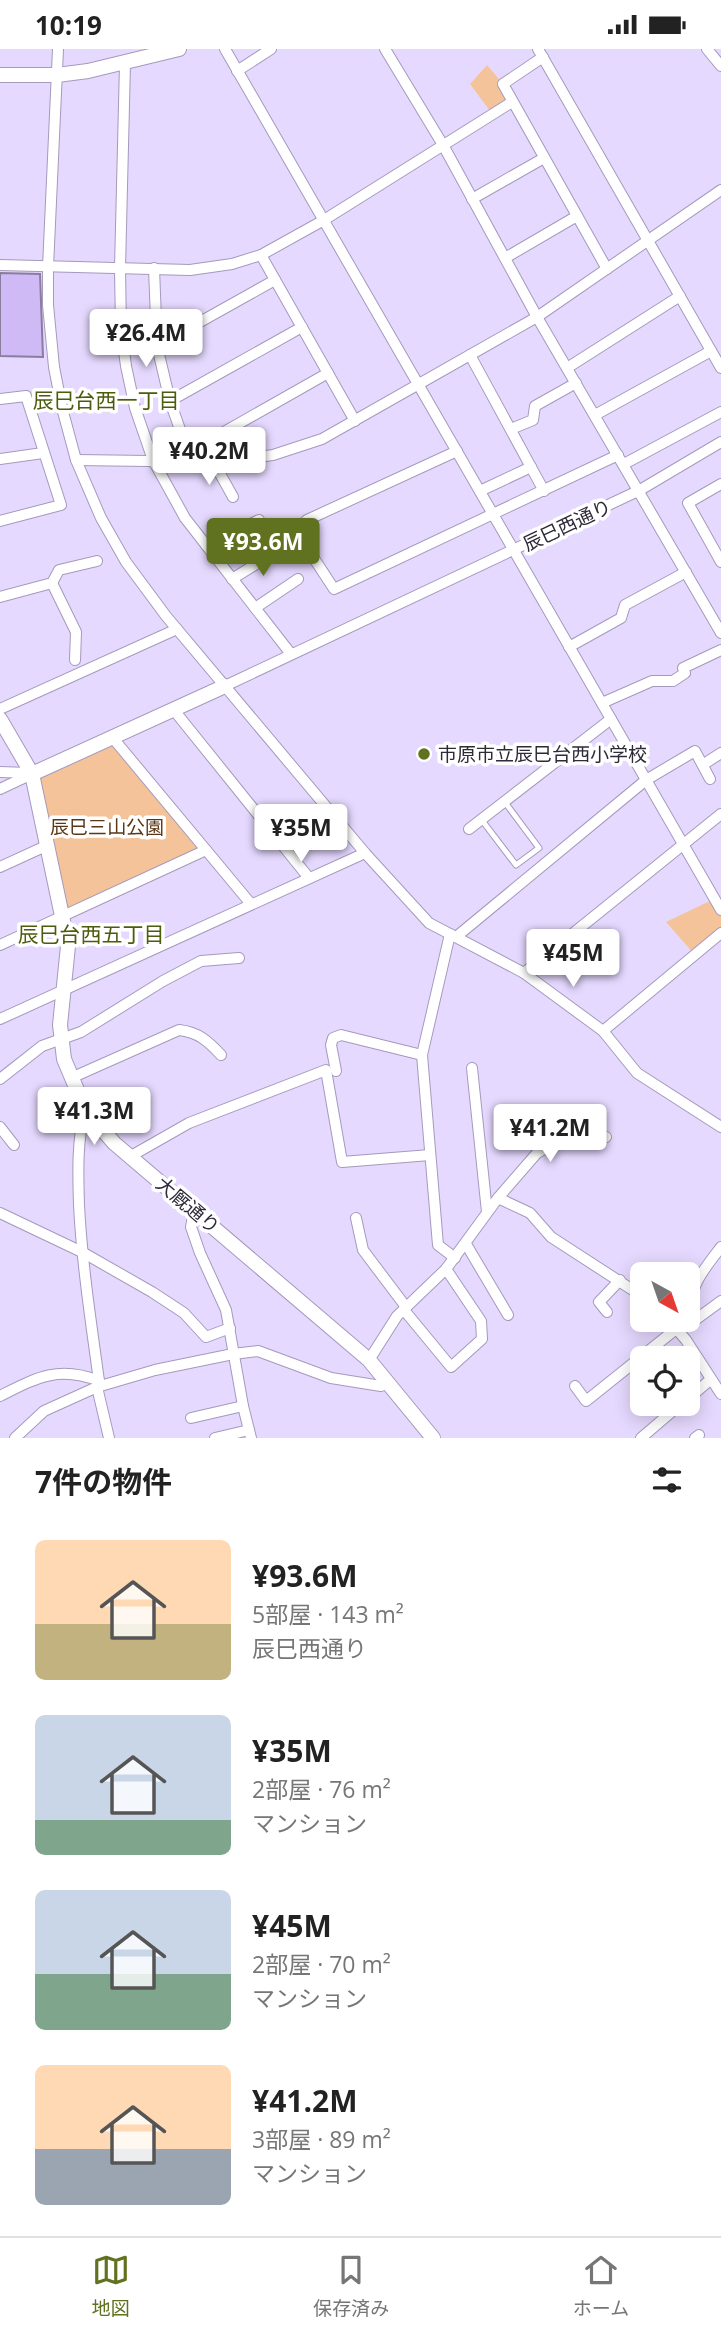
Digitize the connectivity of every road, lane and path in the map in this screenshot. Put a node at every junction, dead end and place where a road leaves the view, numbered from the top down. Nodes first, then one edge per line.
1 (58, 49) edge
2 (179, 49) edge
3 (225, 49) edge
4 (271, 49) edge
5 (386, 49) edge
6 (707, 49) edge
7 (540, 53) edge
8 (720, 62) edge
9 (125, 64) junction
10 (237, 71) junction
11 (0, 75) edge
12 (57, 75) junction
13 (512, 102) junction
14 (443, 145) junction
15 (544, 158) junction
16 (721, 190) edge
17 (472, 199) junction
18 (577, 216) junction
19 (324, 220) junction
20 (648, 240) junction
21 (261, 255) junction
22 (505, 258) junction
23 (0, 265) edge
24 (48, 267) junction
25 (120, 268) junction
26 (154, 268) junction
27 (607, 269) junction
28 (275, 280) junction
29 (680, 296) junction
30 (537, 317) junction
31 (302, 327) junction
32 (157, 346) junction
33 (711, 351) junction
34 (470, 355) junction
35 (567, 368) junction
36 (721, 368) edge
37 (328, 373) junction
38 (576, 383) junction
39 (419, 385) junction
40 (0, 399) edge
41 (170, 401) junction
42 (721, 412) edge
43 (595, 415) junction
44 (355, 421) junction
45 (511, 429) junction
46 (721, 442) edge
47 (457, 451) junction
48 (43, 453) junction
49 (189, 457) junction
50 (0, 459) edge
51 (621, 459) junction
52 (76, 460) junction
53 (153, 460) junction
54 (213, 461) junction
55 (531, 467) junction
56 (721, 484) edge
57 (639, 490) junction
58 (480, 491) junction
59 (544, 491) junction
60 (233, 497) dead end
61 (494, 515) junction
62 (259, 520) dead end
63 (0, 521) edge
64 (206, 545) junction
65 (514, 549) junction
66 (277, 551) dead end
67 (97, 561) dead end
68 (721, 562) edge
69 (686, 572) junction
70 (232, 579) junction
71 (298, 579) dead end
72 (52, 583) junction
73 (0, 597) edge
74 (255, 608) junction
75 (177, 629) junction
76 (721, 633) edge
77 (569, 647) junction
78 (721, 650) edge
79 (291, 654) junction
80 (75, 660) dead end
81 (225, 686) junction
82 (602, 703) junction
83 (0, 709) edge
84 (173, 709) junction
85 (0, 719) edge
86 (611, 719) junction
87 (112, 737) junction
88 (721, 753) edge
89 (704, 764) junction
90 (0, 772) edge
91 (32, 773) junction
92 (710, 779) dead end
93 (646, 780) junction
94 (0, 789) edge
95 (504, 801) junction
96 (721, 814) edge
97 (481, 819) junction
98 (469, 829) dead end
99 (48, 845) junction
100 (683, 845) junction
101 (206, 850) junction
102 (365, 853) junction
103 (0, 867) edge
104 (309, 878) junction
105 (251, 904) junction
106 (721, 911) edge
107 (62, 916) junction
108 (721, 933) edge
109 (453, 936) junction
110 (0, 944) edge
111 (239, 958) dead end
112 (524, 973) junction
113 (64, 989) junction
114 (0, 1019) edge
115 (603, 1031) junction
116 (61, 1039) junction
117 (221, 1055) dead end
118 (422, 1055) junction
119 (472, 1068) dead end
120 (336, 1071) dead end
121 (71, 1078) junction
122 (0, 1079) edge
123 (85, 1109) junction
124 (0, 1127) edge
125 (721, 1127) edge
126 (606, 1137) dead end
127 (14, 1145) dead end
128 (430, 1154) junction
129 (131, 1156) junction
130 (498, 1198) junction
131 (194, 1211) junction
132 (487, 1212) junction
133 (0, 1213) edge
134 (356, 1218) dead end
135 (466, 1244) junction
136 (721, 1247) edge
137 (82, 1252) junction
138 (455, 1258) junction
139 (446, 1269) junction
140 (700, 1275) edge
141 (620, 1280) junction
142 (630, 1287) edge
143 (721, 1301) edge
144 (405, 1308) junction
145 (607, 1312) dead end
146 (700, 1314) edge
147 (508, 1315) dead end
148 (230, 1328) junction
149 (674, 1332) edge
150 (686, 1332) edge
151 (233, 1354) junction
152 (369, 1360) junction
153 (710, 1380) junction
154 (388, 1382) junction
155 (98, 1384) junction
156 (575, 1385) dead end
157 (700, 1389) edge
158 (720, 1391) edge
159 (0, 1396) edge
160 (243, 1406) junction
161 (415, 1415) junction
162 (669, 1416) edge
163 (191, 1418) dead end
164 (250, 1434) edge
165 (651, 1434) edge
166 (15, 1438) edge
167 (109, 1438) edge
168 (215, 1438) edge
169 (423, 1438) edge
170 (433, 1438) edge
171 (641, 1438) edge

1 - 12 street
2 - 9 street
3 - 10 street
4 - 10 street
5 - 14 street
6 - 8 street
7 - 13 street
7 - 20 street
9 - 12 street
9 - 25 street
10 - 19 street
11 - 12 street
12 - 24 street
13 - 14 street
13 - 15 street
14 - 17 street
14 - 19 street
15 - 17 street
15 - 18 street
16 - 20 street
17 - 22 street
18 - 22 street
18 - 27 street
19 - 21 street
19 - 39 street
20 - 27 street
20 - 29 street
21 - 26 street
21 - 28 street
22 - 30 street
23 - 24 street
24 - 25 street
24 - 52 street
25 - 26 street
25 - 53 street
26 - 32 street
27 - 30 street
28 - 31 street
28 - 32 street
29 - 33 street
29 - 35 street
30 - 34 street
30 - 35 street
31 - 37 street
31 - 41 street
32 - 41 street
33 - 36 street
33 - 43 street
34 - 39 street
34 - 45 street
35 - 38 street
37 - 44 street
37 - 49 street
38 - 43 street
38 - 45 street
39 - 44 street
39 - 47 street
40 - 48 street
41 - 49 street
42 - 51 street
43 - 51 street
44 - 54 street
45 - 55 street
46 - 57 street, 辰巳西通り
47 - 58 street
47 - 61 street
48 - 50 street
48 - 63 street
49 - 53 street
49 - 54 street
51 - 57 street
51 - 59 street
52 - 53 street
52 - 75 street
53 - 64 street
54 - 60 street
55 - 58 street
55 - 59 street
56 - 68 street
57 - 65 street, 辰巳西通り
57 - 69 street
58 - 61 street
59 - 61 street
61 - 65 street
62 - 64 street
64 - 70 street
65 - 77 street
65 - 79 street, 辰巳西通り
66 - 70 street
67 - 72 street
69 - 76 street
69 - 77 street
70 - 74 street
71 - 74 street
72 - 73 street
72 - 80 street
74 - 79 street
75 - 81 street
75 - 83 street
77 - 82 street
78 - 82 street
79 - 81 street, 辰巳西通り
81 - 84 street, 辰巳西通り
81 - 102 street
82 - 86 street
84 - 87 street, 辰巳西通り
84 - 104 street
85 - 91 street, 大厩通り
86 - 93 street
86 - 95 street
87 - 91 street, 辰巳西通り
87 - 101 street
88 - 89 street
89 - 92 street
89 - 93 street
90 - 91 street
91 - 94 street
91 - 99 street, 大厩通り
93 - 100 street
93 - 109 street
95 - 97 street
95 - 97 lane
96 - 100 street
97 - 98 street
99 - 103 street
99 - 107 street, 大厩通り
100 - 106 street
100 - 112 street
101 - 105 street
101 - 107 street
102 - 104 street
102 - 109 street
104 - 105 street
105 - 113 street
107 - 110 street
107 - 113 street, 大厩通り
108 - 115 street
109 - 112 street
109 - 118 street
111 - 116 street
112 - 115 street
113 - 114 street
113 - 116 street, 大厩通り
115 - 125 street
116 - 121 street, 大厩通り
116 - 122 street
117 - 121 street
118 - 120 street
118 - 128 street
119 - 132 street
121 - 123 street, 大厩通り
123 - 129 street, 大厩通り
123 - 137 street
124 - 127 street
126 - 130 street
128 - 129 street
128 - 138 street
129 - 131 street, 大厩通り
130 - 132 street
130 - 141 street
131 - 148 street
131 - 152 street, 大厩通り
132 - 135 street
133 - 137 street
134 - 144 street
135 - 138 street
135 - 147 street
136 - 140 street
137 - 148 street
137 - 155 street
138 - 139 street
139 - 144 street
139 - 144 street
141 - 142 street
141 - 145 street
143 - 146 street
144 - 152 street
148 - 151 street
149 - 156 street
150 - 153 street
151 - 154 street
151 - 155 street
151 - 160 street
152 - 154 street, 大厩通り
153 - 157 street
153 - 158 street
154 - 161 street, 大厩通り
155 - 159 street
155 - 166 street
155 - 167 street
160 - 163 street
160 - 164 street
161 - 169 street
161 - 170 street, 大厩通り
162 - 165 street
164 - 168 street
165 - 171 street

